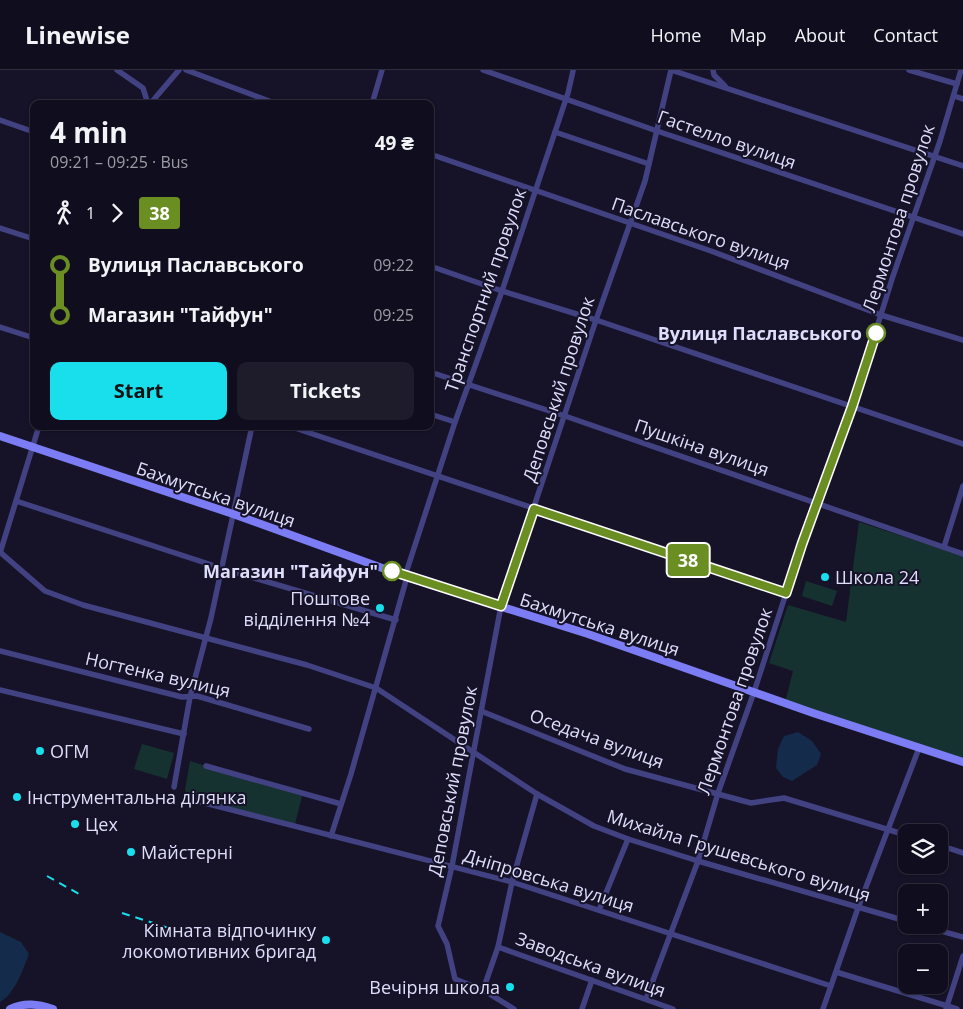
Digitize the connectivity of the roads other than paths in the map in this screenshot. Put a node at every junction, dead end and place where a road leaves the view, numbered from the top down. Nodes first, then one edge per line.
1 (117, 70) edge
2 (179, 70) edge
3 (186, 70) edge
4 (382, 70) edge
5 (483, 70) edge
6 (671, 70) edge
7 (713, 70) edge
8 (909, 70) edge
9 (961, 70) edge
10 (573, 71) edge
11 (957, 84) junction
12 (727, 88) junction
13 (954, 96) junction
14 (963, 99) edge
15 (148, 100) edge
16 (153, 100) edge
17 (266, 100) edge
18 (373, 100) edge
19 (566, 100) junction
20 (0, 120) edge
21 (30, 131) edge
22 (657, 131) junction
23 (555, 132) junction
24 (434, 155) edge
25 (934, 156) junction
26 (649, 164) junction
27 (963, 166) edge
28 (536, 190) junction
29 (913, 218) junction
30 (630, 223) junction
31 (0, 228) edge
32 (963, 234) edge
33 (30, 238) edge
34 (434, 267) edge
35 (502, 291) junction
36 (881, 315) junction
37 (596, 320) junction
38 (0, 327) edge
39 (30, 337) edge
40 (963, 340) edge
41 (434, 373) edge
42 (468, 384) junction
43 (852, 407) junction
44 (434, 415) edge
45 (565, 416) junction
46 (455, 422) junction
47 (38, 430) edge
48 (251, 430) edge
49 (301, 430) edge
50 (0, 436) edge
51 (963, 444) edge
52 (32, 447) junction
53 (438, 476) junction
54 (963, 486) edge
55 (16, 501) junction
56 (817, 504) junction
57 (534, 509) junction
58 (233, 514) junction
59 (944, 547) junction
60 (0, 552) edge
61 (963, 554) edge
62 (221, 568) junction
63 (406, 576) junction
64 (786, 593) junction
65 (501, 606) junction
66 (396, 620) junction
67 (206, 637) junction
68 (0, 651) edge
69 (376, 688) junction
70 (0, 690) edge
71 (754, 692) junction
72 (190, 697) junction
73 (481, 711) junction
74 (309, 729) dead end
75 (184, 734) junction
76 (919, 748) junction
77 (473, 752) junction
78 (963, 762) edge
79 (206, 766) dead end
80 (174, 787) dead end
81 (718, 793) junction
82 (536, 794) junction
83 (197, 801) dead end
84 (341, 804) junction
85 (889, 830) junction
86 (898, 833) edge
87 (331, 836) junction
88 (628, 839) junction
89 (948, 848) edge
90 (963, 853) edge
91 (698, 861) junction
92 (452, 866) junction
93 (512, 882) junction
94 (858, 908) junction
95 (599, 910) junction
96 (898, 919) edge
97 (672, 934) junction
98 (948, 934) edge
99 (963, 938) edge
100 (498, 947) junction
101 (963, 956) edge
102 (836, 972) junction
103 (592, 980) junction
104 (831, 986) junction
105 (483, 990) junction
106 (646, 999) junction
107 (947, 1008) edge
108 (10, 1009) edge
109 (53, 1009) edge
110 (514, 1009) edge
111 (582, 1009) edge
112 (673, 1009) edge
113 (823, 1009) edge
114 (957, 1009) edge

1 - 15 street
2 - 16 street
3 - 17 street
4 - 18 street
5 - 19 street, Гастелло вулиця
6 - 12 street
6 - 22 street, Деповський провулок
7 - 12 street
8 - 11 street
9 - 11 street, Лермонтова провулок
10 - 19 street, Транспортний провулок
11 - 13 street, Лермонтова провулок
12 - 25 street
13 - 14 street
13 - 25 street, Лермонтова провулок
19 - 22 street, Гастелло вулиця
19 - 23 street, Транспортний провулок
20 - 21 street
22 - 26 street, Деповський провулок
22 - 29 street, Гастелло вулиця
23 - 26 street
23 - 28 street, Транспортний провулок
24 - 28 street, Паславського вулиця
25 - 27 street
25 - 29 street, Лермонтова провулок
26 - 30 street, Деповський провулок
28 - 30 street, Паславського вулиця
28 - 35 street, Транспортний провулок
29 - 32 street, Гастелло вулиця
29 - 36 street, Лермонтова провулок
30 - 36 street, Паславського вулиця
30 - 37 street, Деповський провулок
31 - 33 street
34 - 35 street
35 - 37 street
35 - 42 street, Транспортний провулок
36 - 40 street, Паславського вулиця
36 - 43 street, Лермонтова провулок
37 - 43 street
37 - 45 street, Деповський провулок
38 - 39 street
41 - 42 street, Пушкіна вулиця
42 - 45 street, Пушкіна вулиця
42 - 46 street, Транспортний провулок
43 - 51 street
43 - 56 street, Лермонтова провулок
44 - 46 street
45 - 56 street, Пушкіна вулиця
45 - 57 street, Деповський провулок
46 - 53 street, Транспортний провулок
47 - 52 street
48 - 58 street
49 - 53 street
50 - 52 street, Бахмутська вулиця
52 - 55 street
52 - 58 street, Бахмутська вулиця
53 - 57 street
53 - 63 street, Транспортний провулок
54 - 59 street
55 - 60 street
55 - 62 street
56 - 59 street, Пушкіна вулиця
56 - 64 street, Лермонтова провулок
57 - 64 street
57 - 65 street, Деповський провулок
58 - 62 street
58 - 63 street, Бахмутська вулиця
59 - 61 street, Пушкіна вулиця
60 - 67 street, Михайла Грушевського вулиця
62 - 66 street
62 - 67 street
63 - 65 street, Бахмутська вулиця
63 - 66 street, Транспортний провулок
64 - 71 street, Лермонтова провулок
65 - 71 street, Бахмутська вулиця
65 - 73 street, Деповський провулок
66 - 69 street, Транспортний провулок
67 - 69 street, Михайла Грушевського вулиця
67 - 72 street
68 - 72 street, Ногтенка вулиця
69 - 77 street, Михайла Грушевського вулиця
69 - 84 street, Транспортний провулок
70 - 75 street
71 - 76 street, Бахмутська вулиця
71 - 81 street, Лермонтова провулок
72 - 74 street, Ногтенка вулиця
72 - 75 street
73 - 77 street, Деповський провулок
73 - 81 street, Оседача вулиця
75 - 80 street
76 - 78 street, Бахмутська вулиця
76 - 85 street
77 - 82 street, Михайла Грушевського вулиця
77 - 92 street, Деповський провулок
79 - 84 street
81 - 85 street, Оседача вулиця
81 - 91 street, Лермонтова провулок
82 - 88 street, Михайла Грушевського вулиця
82 - 93 street
83 - 87 street, Дніпровська вулиця
84 - 87 street, Транспортний провулок
85 - 86 street, Оседача вулиця
85 - 94 street
87 - 92 street, Дніпровська вулиця
88 - 91 street, Михайла Грушевського вулиця
88 - 95 street
89 - 90 street
91 - 94 street, Михайла Грушевського вулиця
91 - 97 street, Лермонтова провулок
92 - 93 street, Дніпровська вулиця
92 - 105 street, Деповський провулок
93 - 95 street, Дніпровська вулиця
93 - 100 street
94 - 96 street, Михайла Грушевського вулиця
94 - 102 street
95 - 97 street, Дніпровська вулиця
97 - 104 street, Дніпровська вулиця
97 - 106 street, Лермонтова провулок
98 - 99 street
100 - 103 street, Заводська вулиця
100 - 105 street
101 - 107 street
102 - 104 street
102 - 107 street
103 - 106 street, Заводська вулиця
103 - 111 street
104 - 113 street
105 - 110 street
106 - 112 street, Заводська вулиця
107 - 114 street
108 - 109 street

